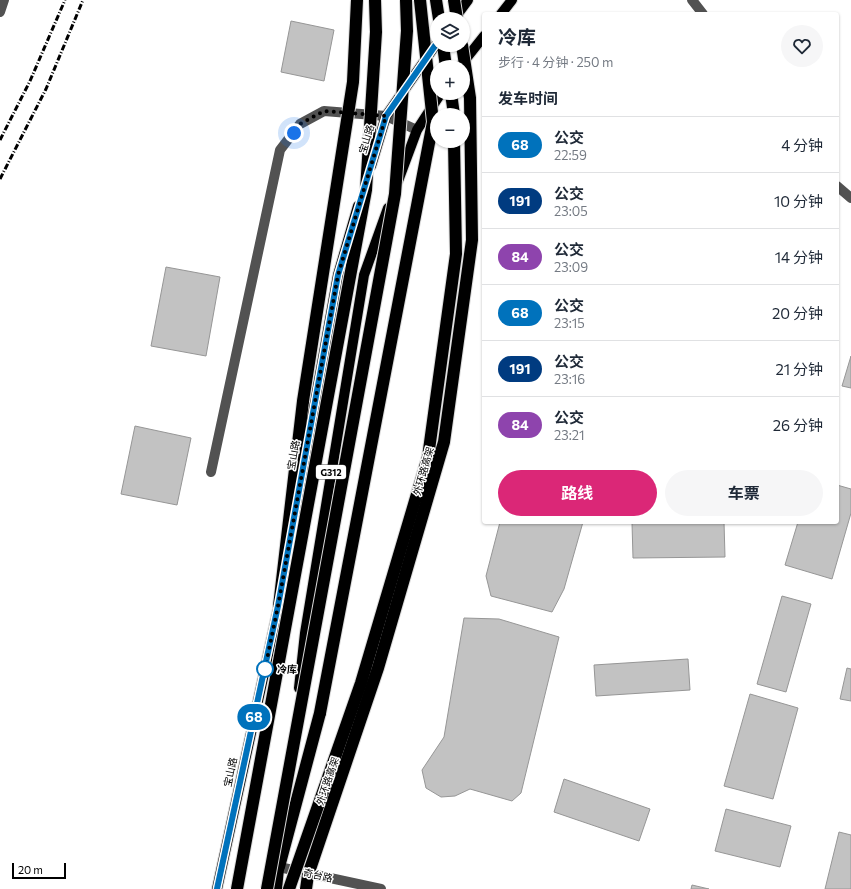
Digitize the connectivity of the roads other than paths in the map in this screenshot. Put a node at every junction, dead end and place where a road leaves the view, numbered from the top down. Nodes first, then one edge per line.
1 (4, 0) edge
2 (357, 0) edge
3 (374, 0) edge
4 (406, 0) edge
5 (420, 0) edge
6 (436, 0) edge
7 (454, 0) edge
8 (468, 0) edge
9 (512, 0) edge
10 (692, 0) edge
11 (0, 12) edge
12 (438, 12) edge
13 (456, 12) edge
14 (459, 12) edge
15 (503, 12) edge
16 (701, 12) edge
17 (482, 39) edge
18 (431, 52) edge
19 (463, 52) edge
20 (465, 60) edge
21 (436, 100) edge
22 (386, 116) junction
23 (417, 130) junction
24 (454, 148) edge
25 (839, 188) edge
26 (851, 198) edge
27 (211, 472) dead end
28 (278, 606) junction
29 (279, 867) junction
30 (217, 889) edge
31 (237, 889) edge
32 (267, 889) edge
33 (277, 889) edge
34 (289, 889) edge
35 (306, 889) edge
36 (381, 889) edge

1 - 11 street
2 - 28 highway, bridge
3 - 31 highway, bridge
4 - 32 highway, bridge
5 - 29 highway, bridge
6 - 12 highway
7 - 13 highway, bridge
8 - 14 main road
9 - 15 main road
10 - 16 street
17 - 20 main road
18 - 22 main road, 宝山路 / G312
19 - 35 highway, 外环路高架, bridge
21 - 23 main road, G312
22 - 23 street
22 - 27 street
22 - 28 main road, 宝山路 / G312
23 - 29 main road, G312
24 - 34 highway, 外环路高架, bridge
25 - 26 street
28 - 30 main road, 宝山路 / G312
29 - 33 main road, G312
29 - 36 street, 奇台路

